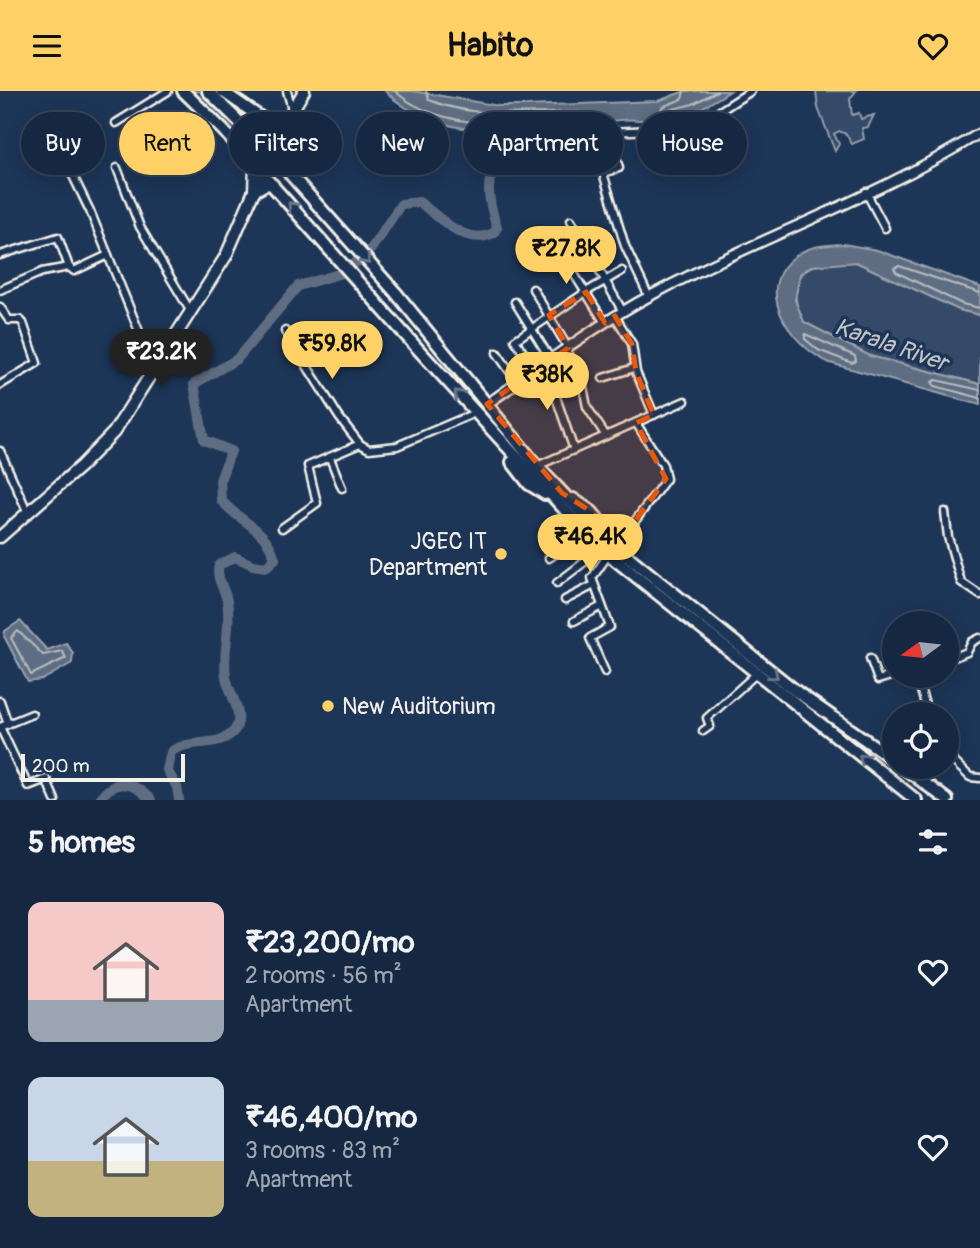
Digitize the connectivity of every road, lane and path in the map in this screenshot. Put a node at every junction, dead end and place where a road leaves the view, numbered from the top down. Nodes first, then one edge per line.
1 (168, 91) edge
2 (183, 91) edge
3 (208, 91) edge
4 (222, 91) edge
5 (751, 91) edge
6 (295, 94) edge
7 (230, 112) edge
8 (252, 112) edge
9 (291, 112) edge
10 (116, 123) dead end
11 (980, 133) edge
12 (229, 138) edge
13 (117, 168) dead end
14 (72, 175) edge
15 (255, 175) edge
16 (264, 175) joint
17 (291, 175) edge
18 (273, 185) junction
19 (254, 191) junction
20 (866, 192) junction
21 (571, 220) dead end
22 (885, 228) dead end
23 (550, 236) dead end
24 (0, 255) edge
25 (108, 255) junction
26 (69, 267) junction
27 (622, 271) dead end
28 (605, 281) junction
29 (533, 289) dead end
30 (0, 290) edge
31 (586, 292) junction
32 (649, 297) junction
33 (515, 302) dead end
34 (0, 307) edge
35 (191, 312) junction
36 (619, 314) junction
37 (549, 316) junction
38 (605, 323) junction
39 (533, 327) junction
40 (285, 331) dead end
41 (567, 349) junction
42 (497, 353) dead end
43 (548, 362) junction
44 (635, 368) junction
45 (155, 370) junction
46 (536, 371) junction
47 (603, 378) dead end
48 (518, 383) junction
49 (0, 385) edge
50 (685, 401) dead end
51 (487, 404) junction
52 (475, 412) junction
53 (654, 415) junction
54 (636, 423) junction
55 (606, 436) junction
56 (360, 444) junction
57 (574, 450) junction
58 (0, 451) edge
59 (330, 458) junction
60 (537, 466) junction
61 (342, 488) dead end
62 (557, 496) junction
63 (945, 512) dead end
64 (28, 513) junction
65 (282, 528) dead end
66 (586, 534) junction
67 (0, 537) edge
68 (618, 544) junction
69 (598, 546) junction
70 (608, 555) junction
71 (549, 558) dead end
72 (630, 560) junction
73 (558, 583) dead end
74 (594, 585) junction
75 (980, 595) edge
76 (565, 600) dead end
77 (602, 605) junction
78 (574, 621) dead end
79 (980, 638) edge
80 (959, 655) edge
81 (870, 659) dead end
82 (605, 672) dead end
83 (756, 674) junction
84 (882, 679) edge
85 (0, 701) edge
86 (32, 714) dead end
87 (8, 724) junction
88 (0, 727) edge
89 (703, 731) dead end
90 (882, 752) edge
91 (959, 767) edge
92 (980, 778) edge
93 (920, 780) edge
94 (55, 800) edge
95 (916, 800) edge
96 (947, 800) edge

1 - 10 street
2 - 12 highway
3 - 7 highway
4 - 8 highway
5 - 32 street
6 - 9 main road
11 - 20 street
13 - 35 street
14 - 25 street
15 - 19 main road
16 - 18 highway
16 - 19 main road
17 -> 51 highway
18 - 19 highway
52 -> 18 highway
19 - 35 main road
20 - 22 street
20 - 32 street
21 - 28 street
23 - 31 street
24 - 26 street
25 - 26 street
25 - 45 street
26 - 30 street
27 - 28 street
28 - 31 street
28 - 36 street
29 - 37 street
31 - 37 street
31 - 38 street
32 - 36 street
33 - 39 street
34 - 49 street
35 - 45 main road
36 - 38 street
36 - 44 street
37 - 39 street
37 - 41 street
38 - 41 street
39 - 43 street
39 - 46 street
40 - 56 street
41 - 43 street
41 - 55 street
42 - 48 street
43 - 46 street
43 - 57 street
44 - 47 street
44 - 53 street
45 - 64 main road
46 - 48 street
48 - 51 street
50 - 53 street
51 - 52 highway
51 - 60 highway
52 - 56 street
52 - 62 highway
53 - 54 street
54 - 55 street
54 - 68 street
55 - 57 street
56 - 59 street
57 - 60 street
58 - 64 street
59 - 61 street
59 - 65 street
60 - 62 highway
62 - 66 highway
62 - 68 highway
62 - 72 highway
63 - 75 street
64 - 67 main road
66 - 69 highway
66 - 71 street
68 - 72 highway
69 - 70 highway
69 - 73 street
70 - 74 street
70 - 83 highway
72 -> 90 highway
74 - 76 street
74 - 77 street
77 - 78 street
77 - 82 street
79 - 80 street
81 - 84 street
83 - 89 street
95 -> 83 highway
85 - 87 street
86 - 87 street
87 - 88 street
88 - 94 street
91 - 92 street
93 - 96 highway

